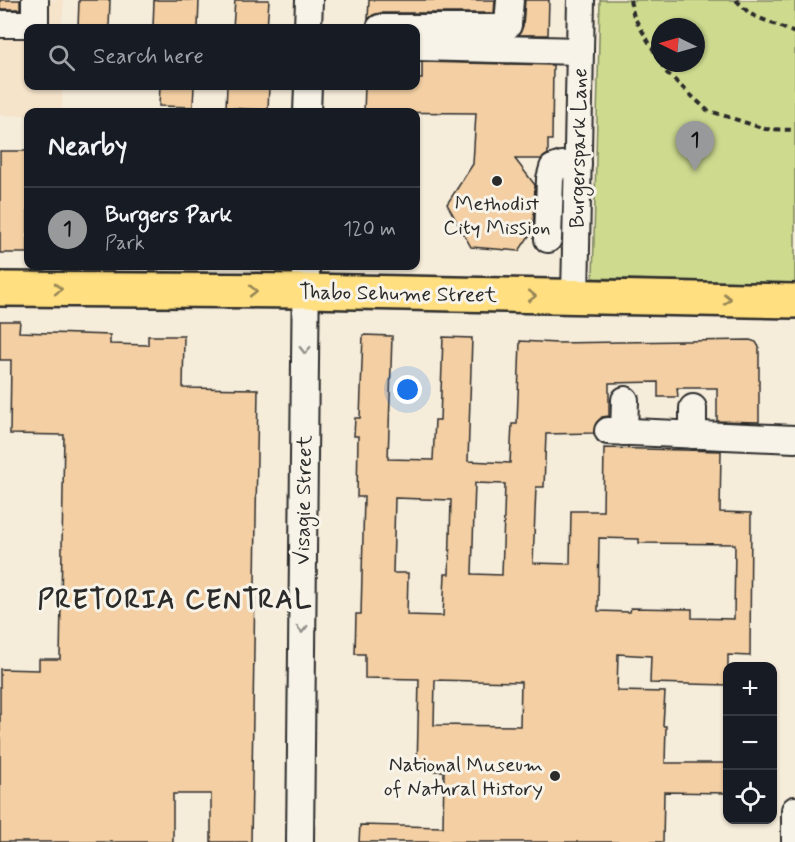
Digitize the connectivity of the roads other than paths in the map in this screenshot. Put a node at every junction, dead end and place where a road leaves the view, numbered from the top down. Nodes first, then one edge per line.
1 (35, 0) edge
2 (309, 0) edge
3 (510, 0) edge
4 (581, 0) edge
5 (0, 24) edge
6 (308, 24) edge
7 (420, 28) edge
8 (420, 47) edge
9 (580, 51) junction
10 (308, 90) edge
11 (307, 108) edge
12 (578, 164) junction
13 (548, 239) dead end
14 (305, 278) edge
15 (0, 289) edge
16 (575, 297) junction
17 (795, 301) edge
18 (625, 400) dead end
19 (693, 408) dead end
20 (693, 435) junction
21 (795, 439) edge
22 (795, 810) edge
23 (300, 842) edge
24 (795, 842) edge

1 - 5 street
2 - 6 street
3 - 7 street
4 - 9 street, Burgerspark Lane
8 - 9 street
9 - 12 street, Burgerspark Lane
10 - 11 street
12 - 13 street
12 - 16 street, Burgerspark Lane
15 -> 14 main road, Thabo Sehume Street
14 -> 16 main road, Thabo Sehume Street
14 -> 23 street, Visagie Street
16 -> 17 main road, Thabo Sehume Street
18 - 20 street
19 - 20 street
20 - 21 street
22 - 24 street

